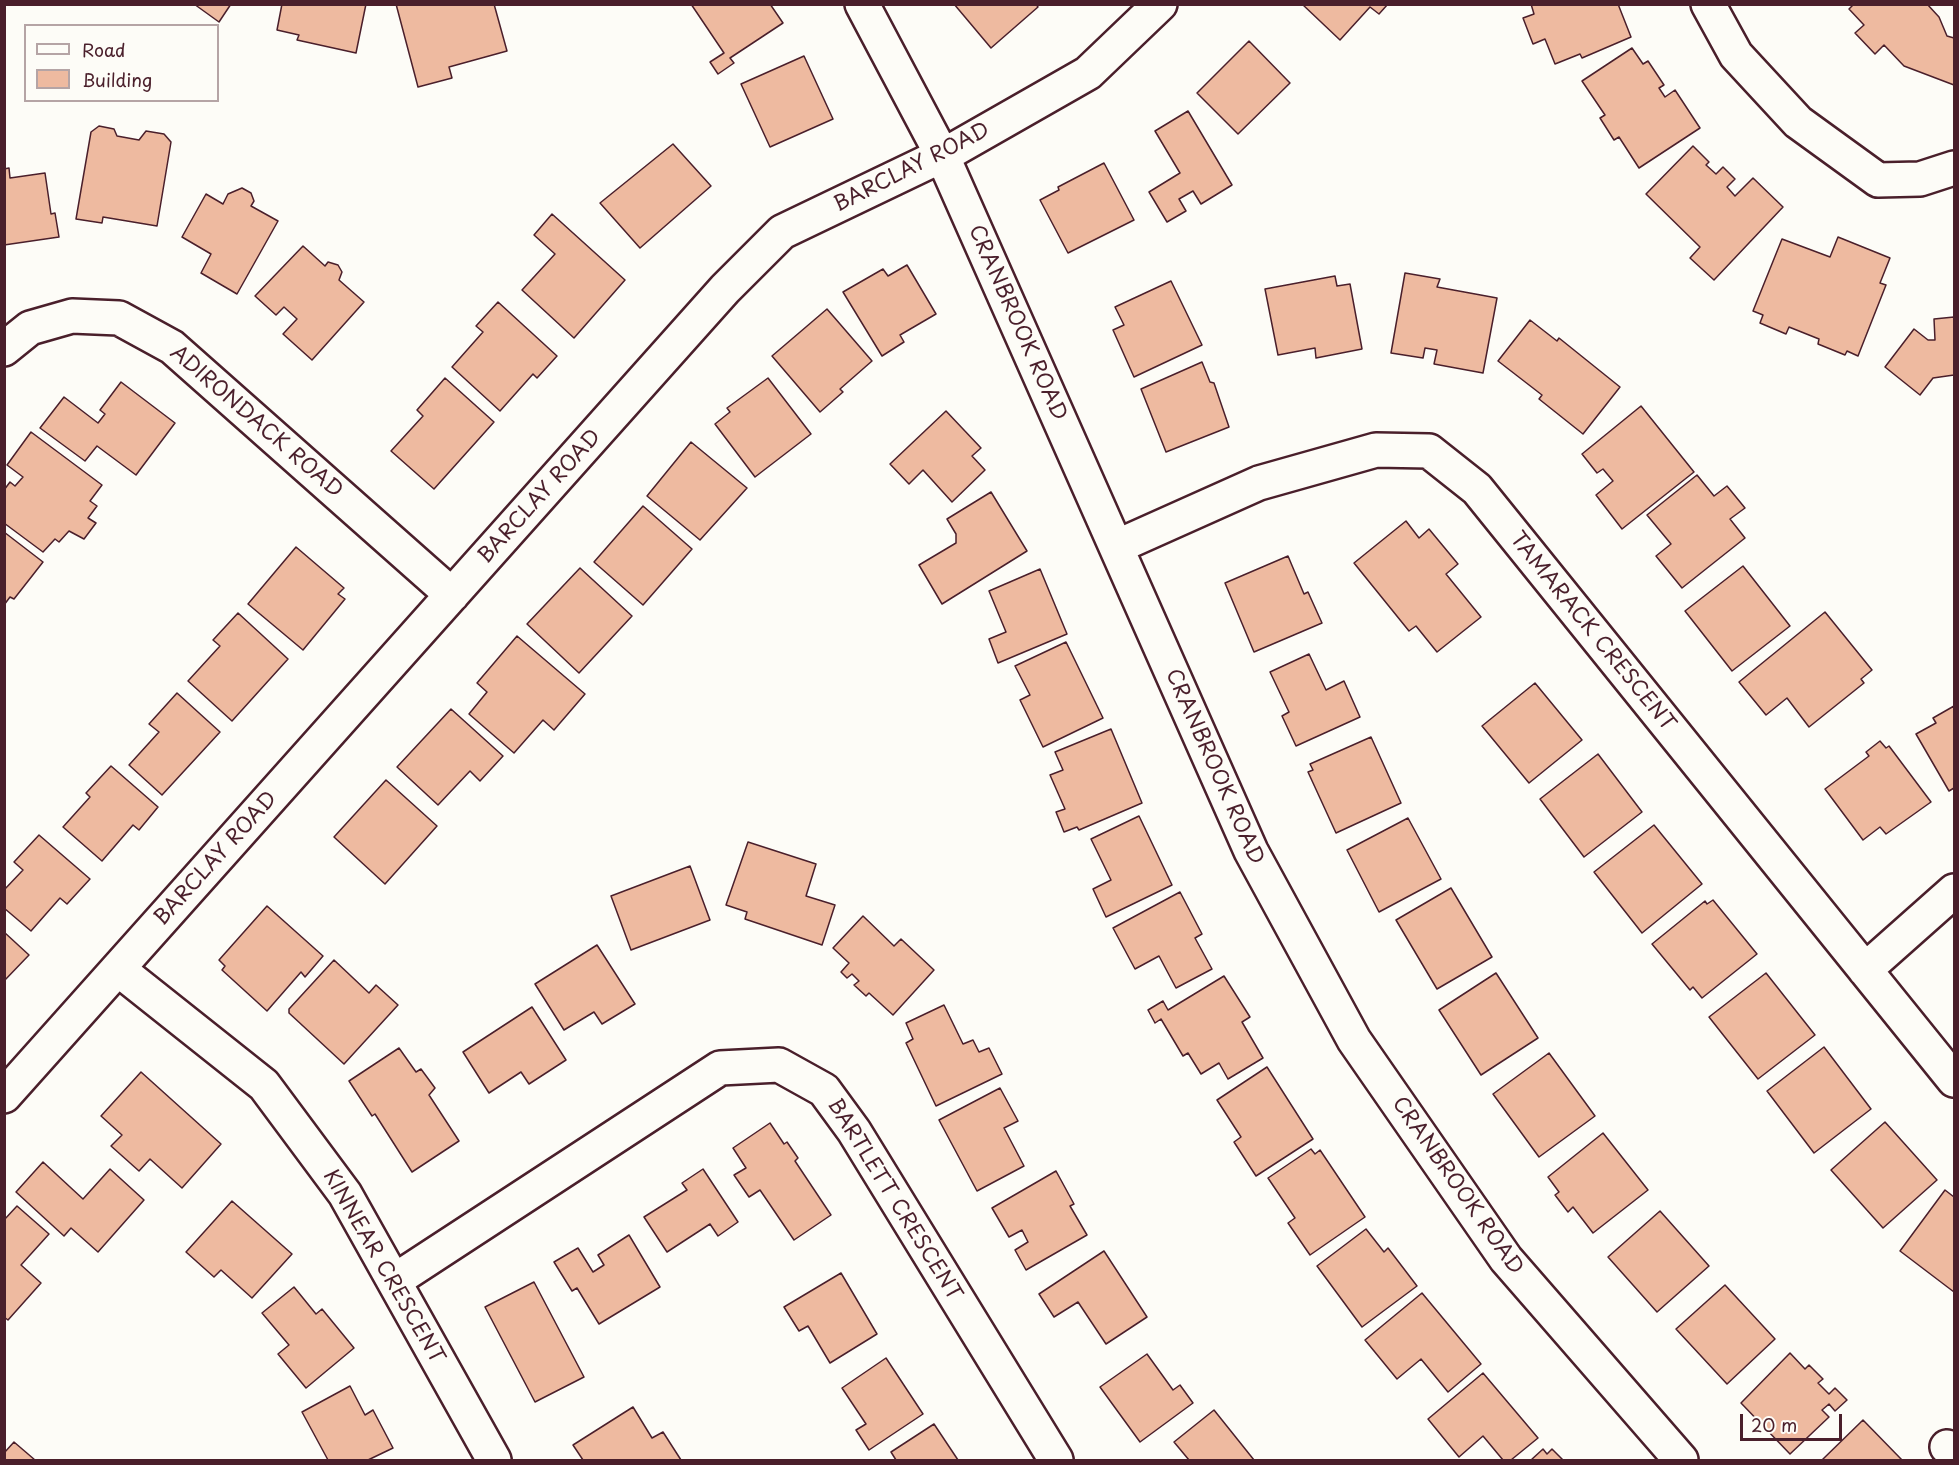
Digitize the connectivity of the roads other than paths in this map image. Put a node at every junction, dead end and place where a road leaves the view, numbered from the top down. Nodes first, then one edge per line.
1 (862, 4) edge
2 (1160, 4) edge
3 (1708, 4) edge
4 (942, 155) junction
5 (1954, 168) edge
6 (4, 349) edge
7 (1116, 547) junction
8 (452, 594) junction
9 (1954, 891) edge
10 (118, 969) junction
11 (1865, 970) junction
12 (1954, 1080) edge
13 (4, 1096) edge
14 (394, 1281) junction
15 (494, 1461) edge
16 (1056, 1461) edge
17 (1681, 1461) edge

1 - 4 street, CRANBROOK ROAD
2 - 4 street, BARCLAY ROAD
3 - 5 street
4 - 7 street, CRANBROOK ROAD
4 - 8 street, BARCLAY ROAD
6 - 8 street, ADIRONDACK ROAD
7 - 11 street, TAMARACK CRESCENT
7 - 17 street, CRANBROOK ROAD
8 - 10 street, BARCLAY ROAD
9 - 11 street
10 - 13 street, BARCLAY ROAD
10 - 14 street, KINNEAR CRESCENT
11 - 12 street, TAMARACK CRESCENT
14 - 15 street, KINNEAR CRESCENT
14 - 16 street, BARTLETT CRESCENT

